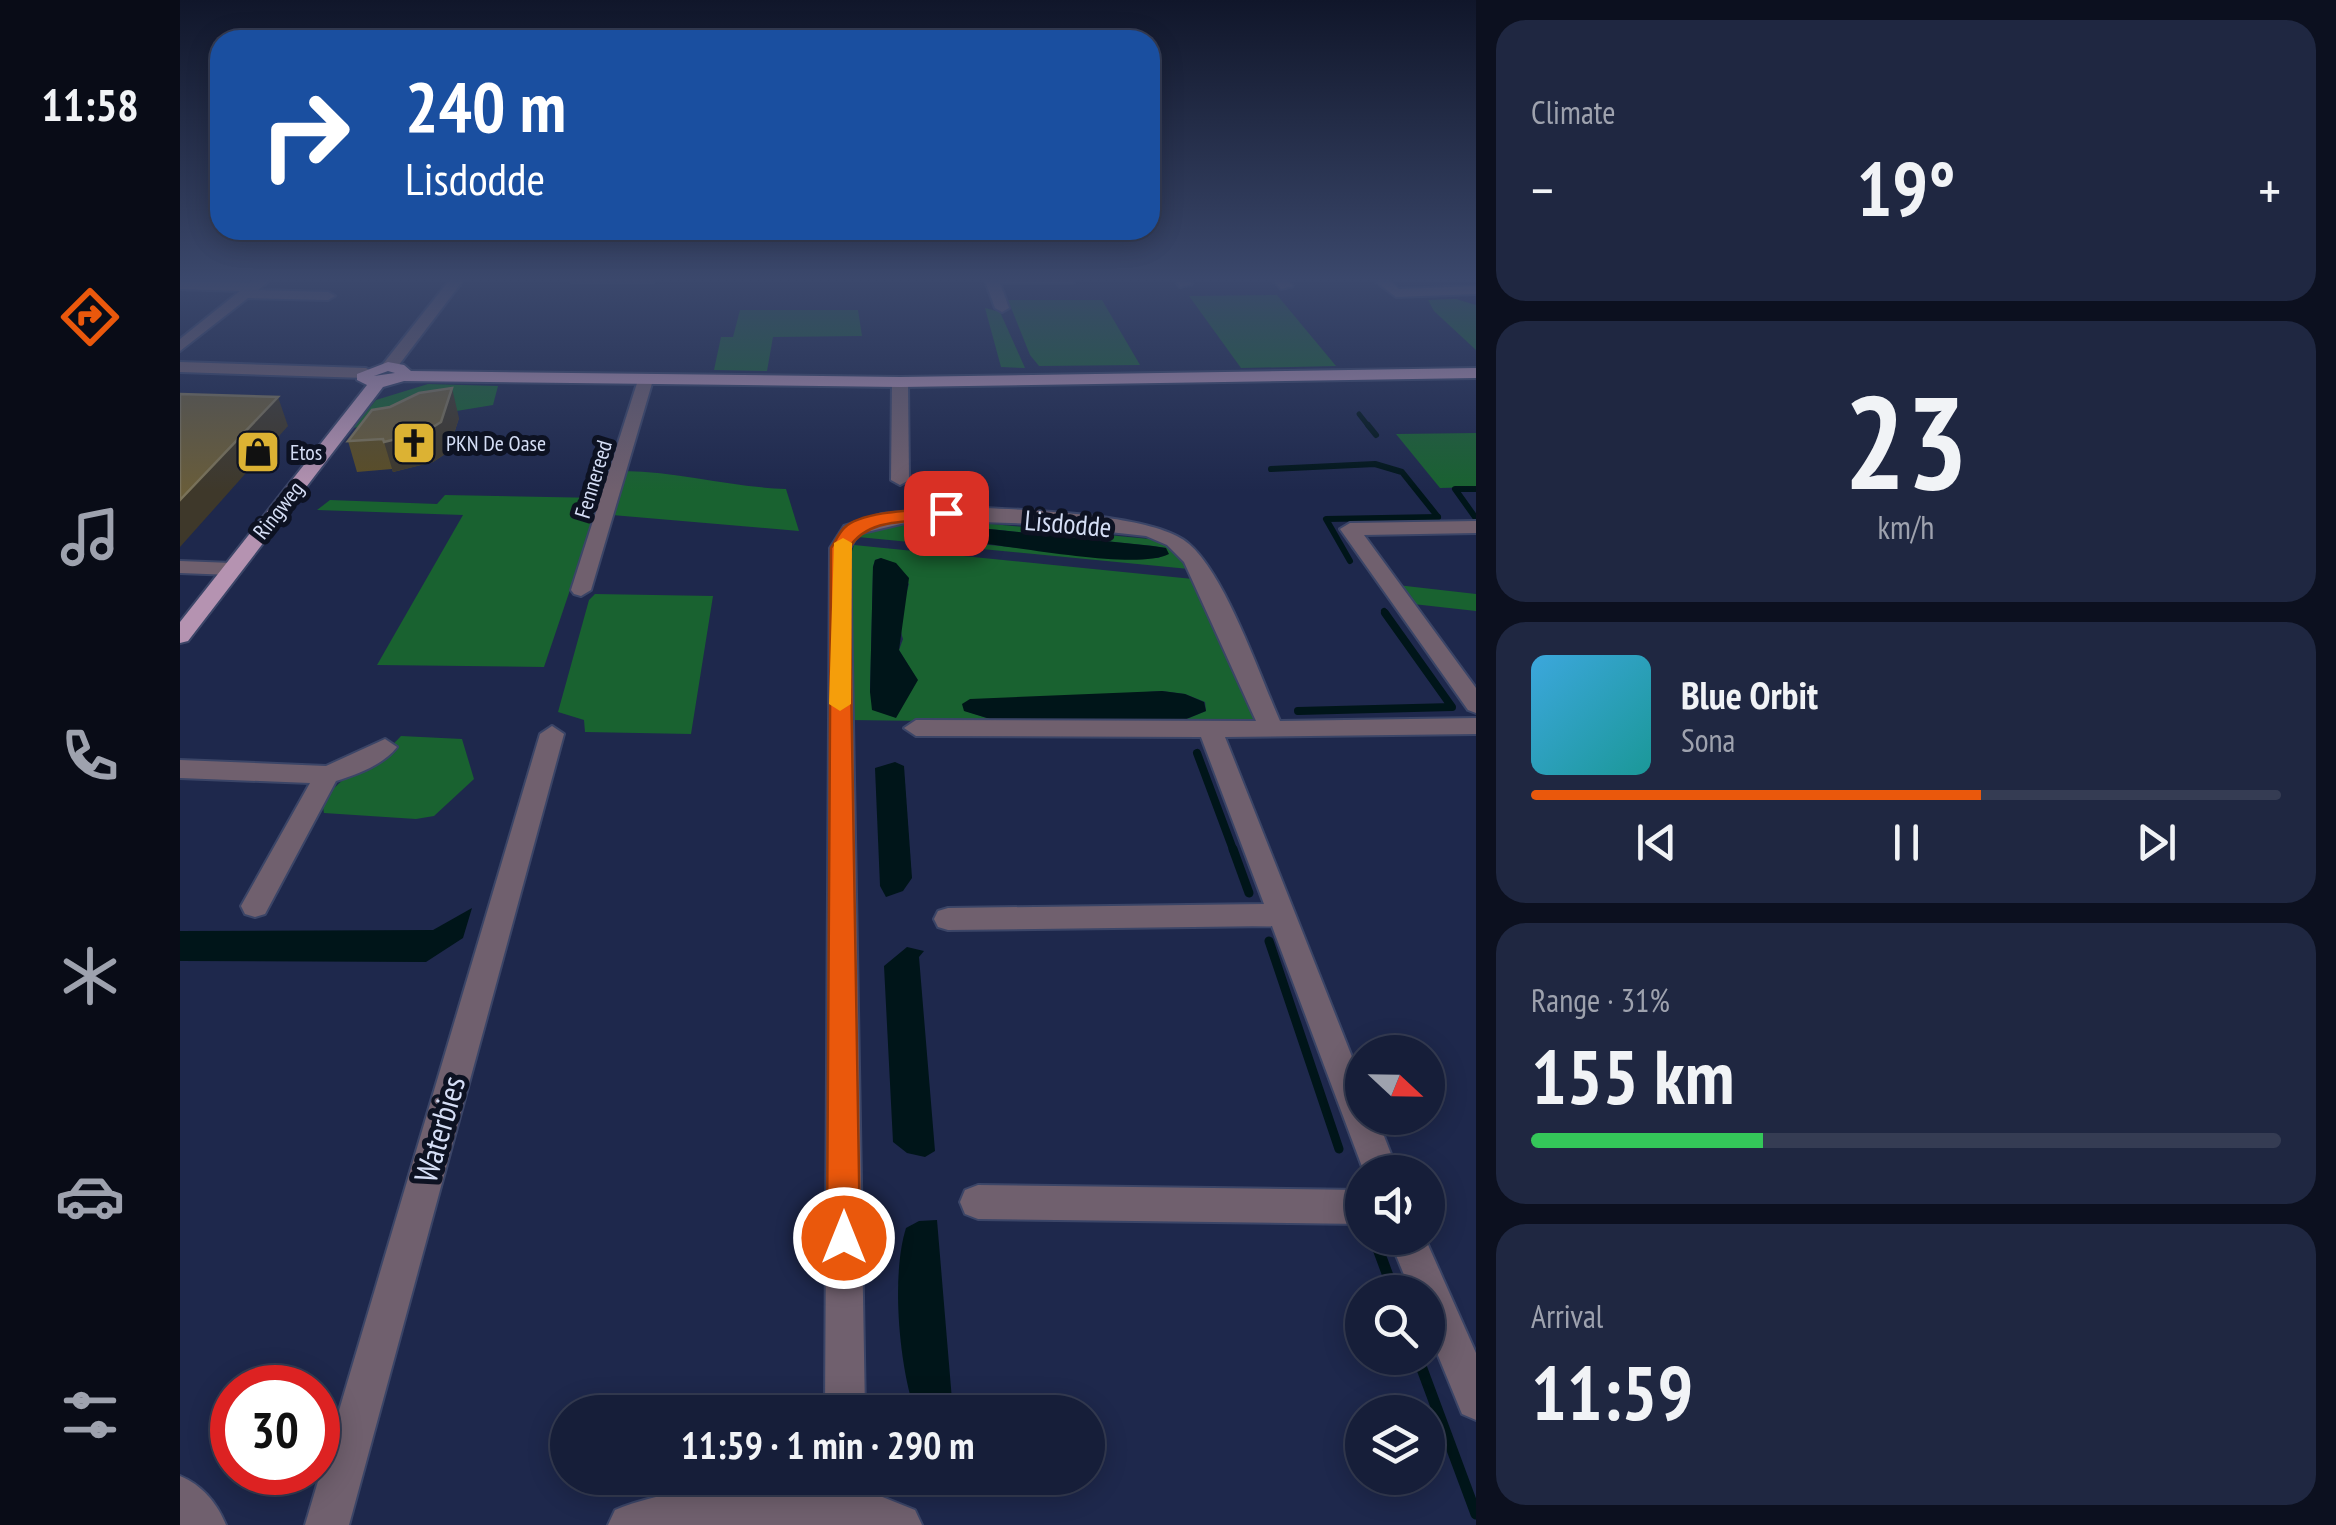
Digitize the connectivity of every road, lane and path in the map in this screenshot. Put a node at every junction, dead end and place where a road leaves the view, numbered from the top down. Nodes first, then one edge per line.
1 (411, 349) edge
2 (180, 368) edge
3 (396, 371) junction
4 (1476, 373) edge
5 (371, 378) junction
6 (645, 380) junction
7 (900, 382) junction
8 (900, 480) dead end
9 (1476, 527) edge
10 (180, 567) edge
11 (232, 569) junction
12 (582, 590) dead end
13 (180, 636) edge
14 (1476, 705) edge
15 (1476, 726) edge
16 (916, 728) dead end
17 (1272, 729) junction
18 (1212, 731) junction
19 (552, 734) dead end
20 (384, 747) dead end
21 (180, 769) edge
22 (327, 775) junction
23 (254, 906) dead end
24 (1282, 915) junction
25 (948, 919) dead end
26 (1374, 1155) edge
27 (978, 1202) dead end
28 (1345, 1207) edge
29 (1414, 1255) edge
30 (845, 1395) edge
31 (1476, 1400) edge
32 (813, 1495) edge
33 (853, 1495) edge
34 (180, 1496) edge
35 (204, 1525) edge
36 (327, 1525) edge
37 (630, 1525) edge
38 (900, 1525) edge

1 - 3 street
2 - 5 street
3 - 5 main road
3 - 6 main road
4 - 7 main road
5 - 11 main road, Ringweg
6 - 7 main road
6 - 12 street, Fennereed
7 - 8 street
9 - 14 street
10 - 11 street
11 - 13 main road, Ringweg
15 - 17 street
16 - 18 street
17 - 18 street
17 - 30 street, Lisdodde
18 - 24 street
19 - 36 street, Waterbies
20 - 22 street
21 - 22 street
22 - 23 street
24 - 25 street
24 - 26 street
27 - 28 street
29 - 31 street
32 - 37 street
33 - 38 street
34 - 35 street

